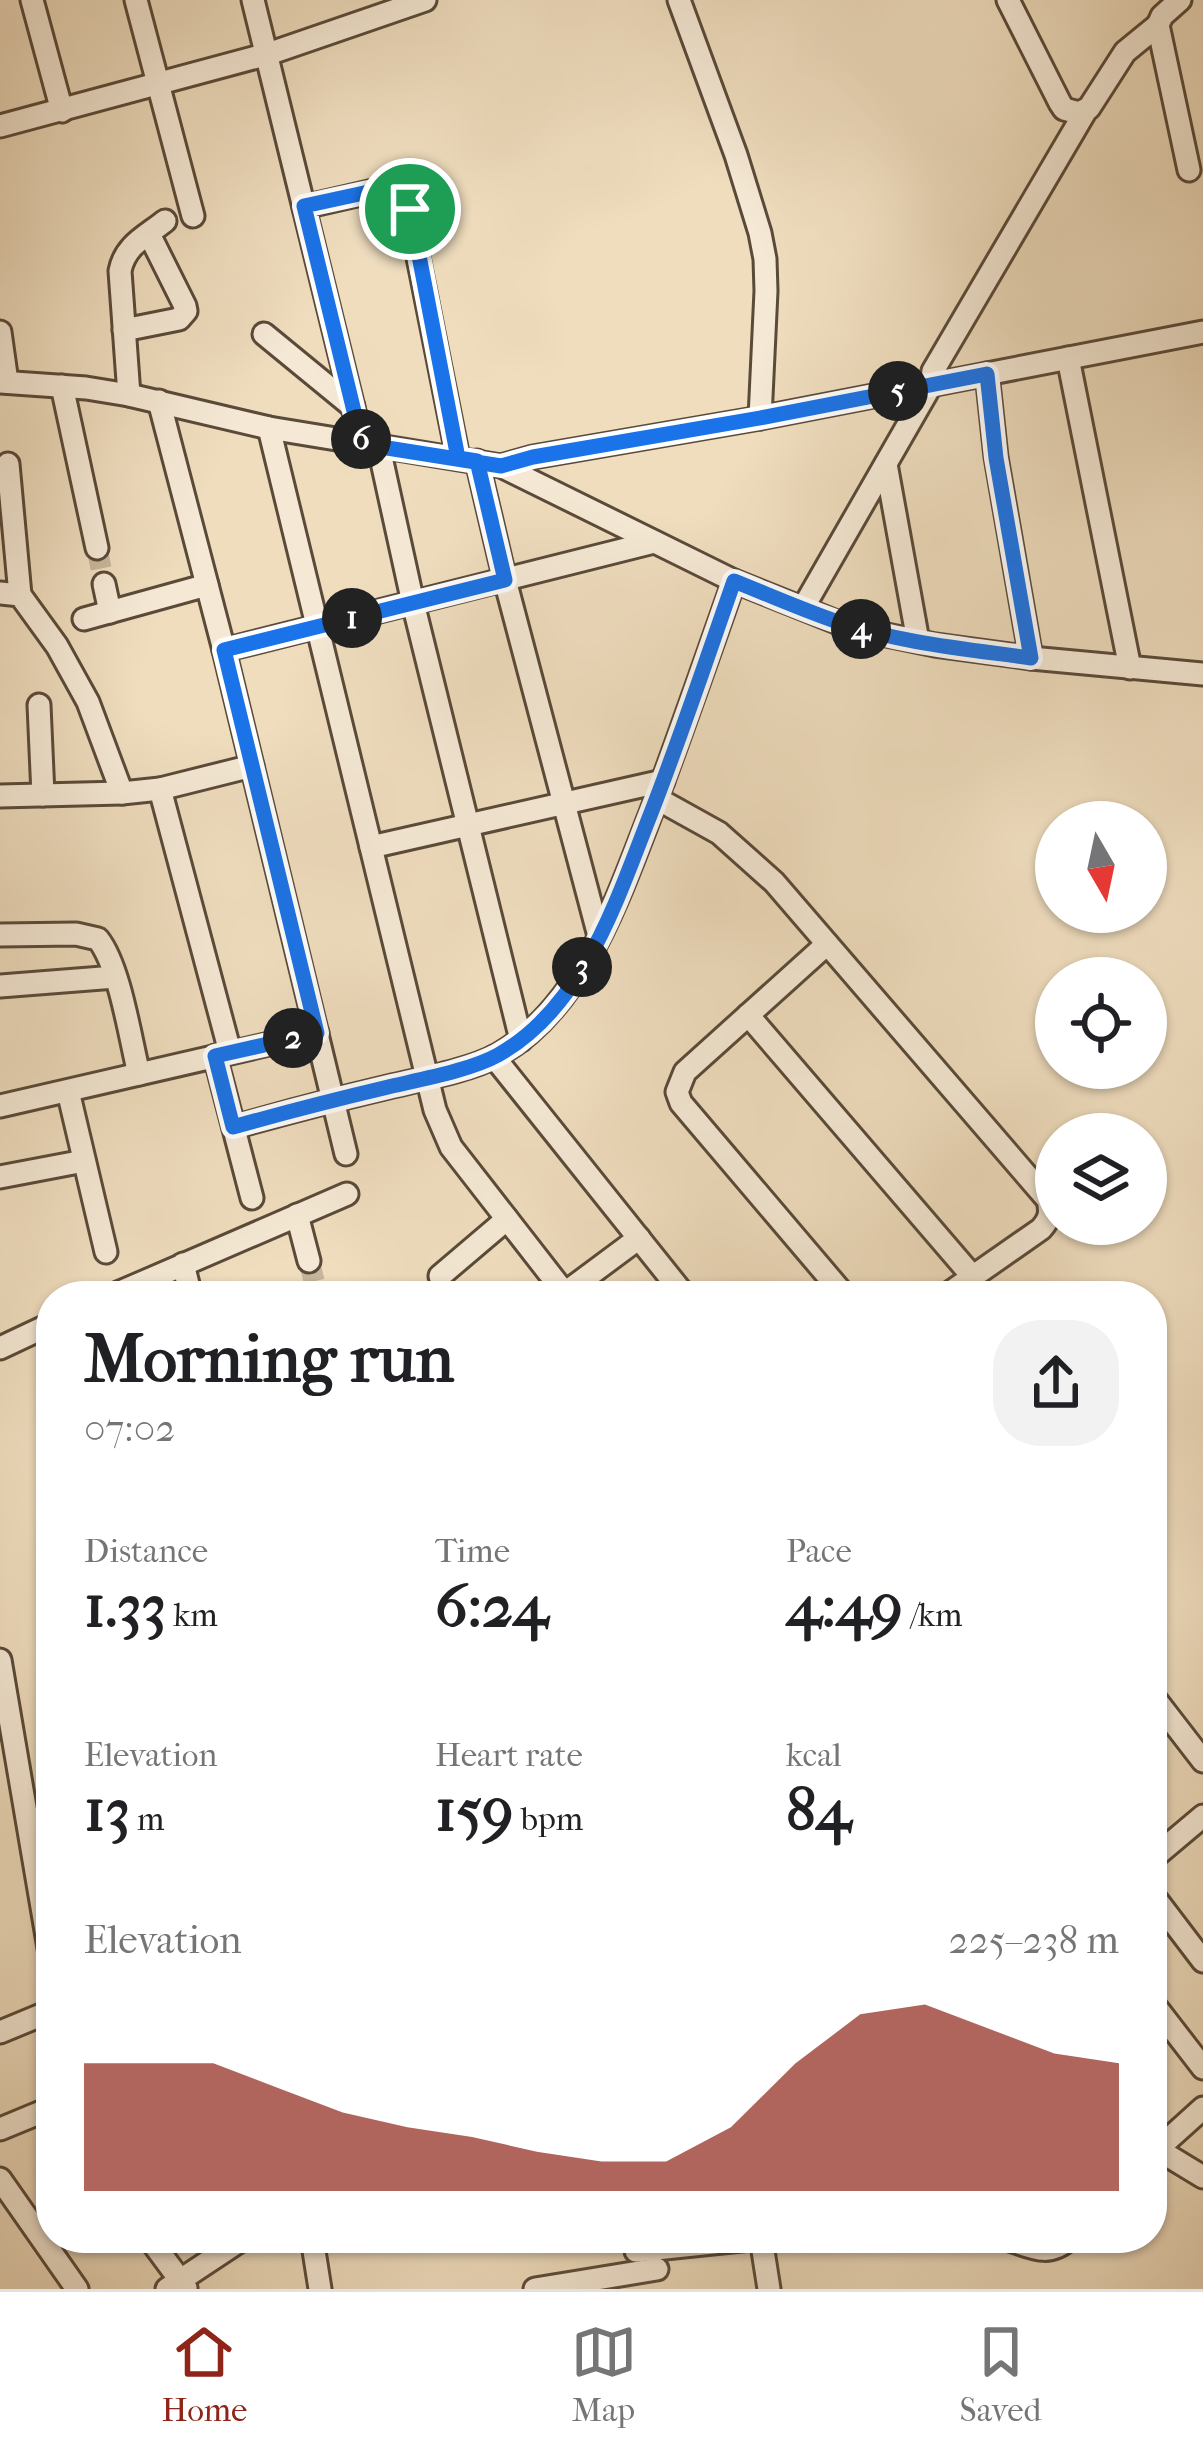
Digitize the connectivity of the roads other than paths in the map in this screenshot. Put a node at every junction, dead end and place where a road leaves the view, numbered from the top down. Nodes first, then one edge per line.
1 (32, 0) edge
2 (136, 0) edge
3 (253, 0) edge
4 (425, 0) edge
5 (1008, 0) edge
6 (1180, 0) edge
7 (682, 1) edge
8 (1158, 25) junction
9 (268, 54) junction
10 (159, 85) junction
11 (62, 111) junction
12 (1085, 112) junction
13 (0, 126) edge
14 (1189, 170) dead end
15 (304, 206) junction
16 (193, 216) dead end
17 (124, 330) junction
18 (0, 332) edge
19 (1203, 332) edge
20 (264, 334) dead end
21 (1068, 358) junction
22 (987, 374) junction
23 (3, 382) edge
24 (931, 385) junction
25 (62, 386) junction
26 (129, 394) junction
27 (159, 401) junction
28 (353, 407) junction
29 (760, 418) junction
30 (268, 428) junction
31 (370, 446) junction
32 (467, 459) junction
33 (8, 464) dead end
34 (886, 464) junction
35 (501, 466) junction
36 (654, 542) junction
37 (97, 548) tunnel mouth
38 (505, 580) junction
39 (734, 581) junction
40 (104, 584) tunnel mouth
41 (207, 585) junction
42 (10, 594) edge
43 (413, 603) junction
44 (803, 608) junction
45 (110, 612) junction
46 (84, 619) dead end
47 (318, 627) junction
48 (918, 641) junction
49 (224, 650) junction
50 (1031, 658) junction
51 (1130, 668) junction
52 (1203, 674) edge
53 (39, 705) dead end
54 (253, 766) junction
55 (160, 789) junction
56 (660, 789) junction
57 (122, 793) junction
58 (43, 795) junction
59 (0, 796) edge
60 (562, 802) junction
61 (467, 824) junction
62 (371, 847) junction
63 (0, 935) edge
64 (599, 936) junction
65 (827, 944) junction
66 (115, 977) junction
67 (0, 986) edge
68 (748, 1015) junction
69 (317, 1033) junction
70 (520, 1040) junction
71 (222, 1054) junction
72 (494, 1058) junction
73 (139, 1074) junction
74 (425, 1078) junction
75 (68, 1091) junction
76 (333, 1100) junction
77 (0, 1106) edge
78 (233, 1127) junction
79 (346, 1154) dead end
80 (84, 1161) junction
81 (0, 1177) edge
82 (347, 1194) dead end
83 (252, 1198) dead end
84 (297, 1215) junction
85 (507, 1219) junction
86 (639, 1238) junction
87 (106, 1252) dead end
88 (309, 1261) tunnel mouth
89 (183, 1264) junction
90 (440, 1276) dead end
91 (973, 1277) junction
92 (145, 1281) edge
93 (187, 1281) edge
94 (554, 1281) edge
95 (582, 1281) edge
96 (673, 1281) edge
97 (832, 1281) edge
98 (967, 1281) edge
99 (36, 1331) edge
100 (0, 1348) edge
101 (0, 1660) edge
102 (1167, 1714) edge
103 (8, 1752) edge
104 (1203, 1760) edge
105 (36, 1808) edge
106 (26, 1809) junction
107 (1203, 1816) edge
108 (1167, 1846) edge
109 (36, 1869) edge
110 (1167, 1914) edge
111 (1203, 1961) edge
112 (0, 2003) edge
113 (36, 2017) edge
114 (1167, 2021) edge
115 (2, 2031) edge
116 (1203, 2068) edge
117 (1203, 2108) edge
118 (36, 2114) edge
119 (0, 2128) edge
120 (1167, 2139) edge
121 (1167, 2157) edge
122 (1203, 2177) edge
123 (0, 2179) edge
124 (36, 2230) edge
125 (52, 2253) edge
126 (158, 2253) edge
127 (223, 2253) edge
128 (314, 2253) edge
129 (640, 2253) edge
130 (763, 2253) edge
131 (661, 2279) edge
132 (319, 2285) edge
133 (178, 2286) edge
134 (77, 2289) edge
135 (341, 2289) edge
136 (535, 2289) edge
137 (769, 2289) edge

1 - 11 street
2 - 10 street
3 - 9 street
4 - 9 street
5 - 12 street
6 - 8 street
7 - 29 street
8 - 12 street
8 - 14 street
9 - 10 street
9 - 15 street
10 - 11 street
10 - 16 street
11 - 13 street
12 - 24 street
15 - 28 street
15 - 32 street
17 - 17 street
17 - 26 street
18 - 23 street
19 - 21 street
20 - 28 street
21 - 22 street
21 - 51 street
22 - 24 street
22 - 50 street
23 - 25 street
24 - 29 street
24 - 34 street
25 - 26 street
25 - 37 street
26 - 27 street
27 - 30 street
27 - 41 street
28 - 31 street
29 - 35 street
30 - 31 street
30 - 47 street
31 - 32 street
31 - 43 street
32 - 35 street
32 - 38 street
33 - 42 street
34 - 44 street
34 - 48 street
35 - 36 street
36 - 38 street
36 - 39 street
38 - 43 street
38 - 60 street
39 - 44 street
39 - 56 street
40 - 45 street
41 - 45 street
41 - 49 street
42 - 57 street
43 - 47 street
43 - 61 street
44 - 48 street
45 - 46 street
47 - 49 street
47 - 62 street
48 - 50 street
49 - 54 street
50 - 51 street
51 - 52 street
53 - 58 street
54 - 55 street
54 - 69 street
55 - 57 street
55 - 71 street
56 - 60 street
56 - 64 street
56 - 65 street
57 - 58 street
58 - 59 street
60 - 61 street
60 - 64 street
61 - 62 street
61 - 70 street
62 - 74 street
63 - 66 street
64 - 70 street
65 - 68 street
65 - 91 street
66 - 67 street
66 - 73 street
68 - 91 street
68 - 97 street
69 - 71 street
69 - 76 street
70 - 72 street
71 - 73 street
71 - 78 street
72 - 74 street
72 - 86 street
73 - 75 street
74 - 76 street
74 - 85 street
75 - 77 street
75 - 80 street
76 - 78 street
76 - 79 street
78 - 83 street
80 - 81 street
80 - 87 street
82 - 84 street
84 - 88 street
84 - 89 street
85 - 90 street
85 - 94 street
86 - 95 street
86 - 96 street
89 - 92 street
89 - 93 street
91 - 98 street
99 - 100 street
101 - 103 street
102 - 104 street
103 - 106 street
105 - 106 street
106 - 109 street
107 - 108 street
110 - 111 street
112 - 115 street
113 - 115 street
114 - 116 street
117 - 120 street
118 - 119 street
121 - 122 street
123 - 124 street
125 - 134 street
126 - 133 street
127 - 133 street
128 - 132 street
129 - 131 street
130 - 137 street
131 - 136 street
132 - 135 street

